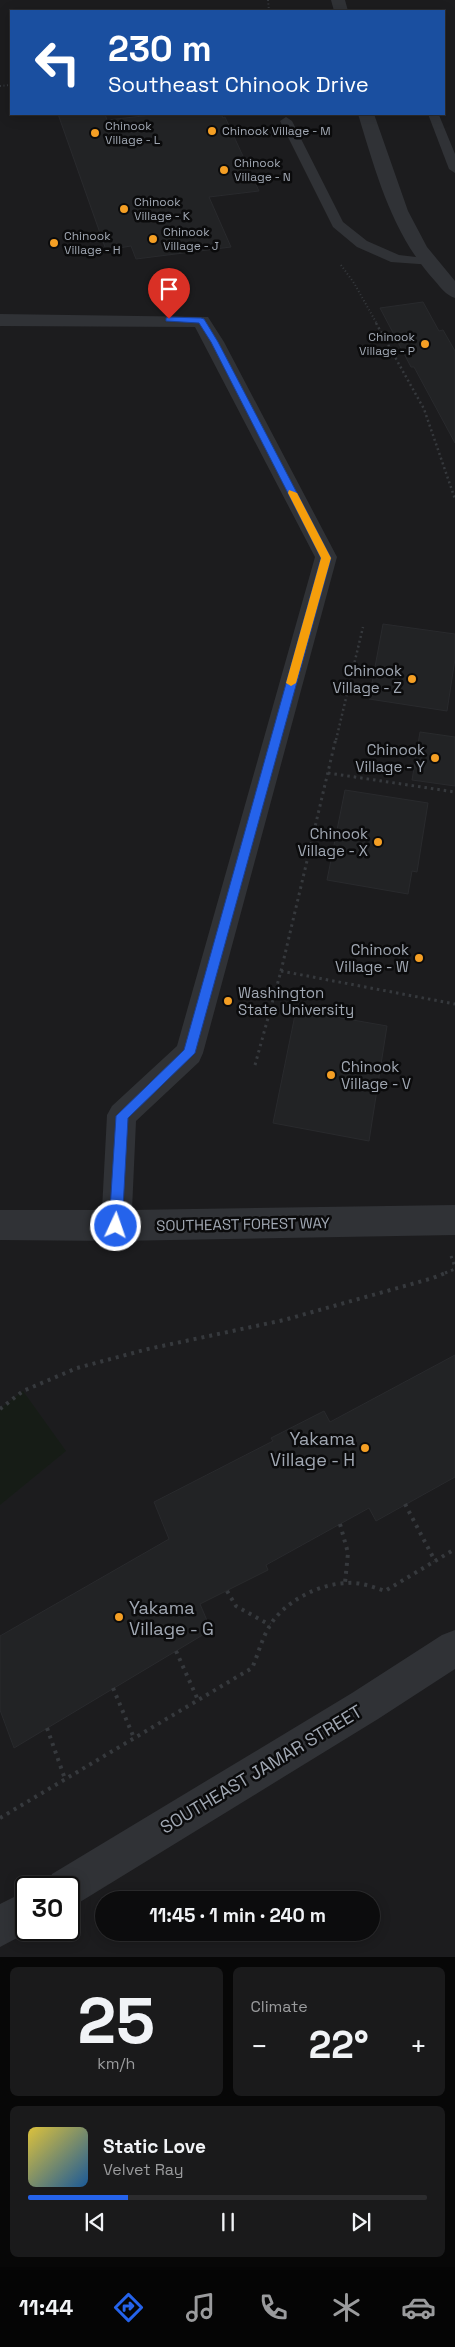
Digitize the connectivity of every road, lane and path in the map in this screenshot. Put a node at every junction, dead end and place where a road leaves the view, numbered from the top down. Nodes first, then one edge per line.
1 (366, 115) edge
2 (433, 115) edge
3 (286, 120) dead end
4 (455, 168) edge
5 (337, 258) dead end
6 (428, 262) junction
7 (455, 292) edge
8 (0, 320) edge
9 (455, 499) edge
10 (363, 627) dead end
11 (328, 773) junction
12 (455, 792) edge
13 (281, 971) junction
14 (455, 1004) edge
15 (255, 1065) dead end
16 (455, 1220) edge
17 (0, 1225) edge
18 (116, 1226) junction
19 (455, 1269) edge
20 (0, 1408) edge
21 (406, 1504) dead end
22 (340, 1524) dead end
23 (455, 1549) edge
24 (435, 1561) junction
25 (345, 1583) junction
26 (227, 1590) dead end
27 (270, 1625) junction
28 (455, 1648) edge
29 (176, 1651) dead end
30 (114, 1688) dead end
31 (198, 1700) junction
32 (47, 1728) dead end
33 (134, 1738) junction
34 (65, 1779) junction
35 (0, 1818) edge
36 (80, 1879) edge
37 (15, 1918) edge
38 (0, 1927) edge

1 - 6 street
2 - 4 lane
3 - 6 lane
5 - 9 path
6 - 7 street
8 - 18 street
10 - 11 path
11 - 12 path
11 - 13 path
13 - 14 path
13 - 15 path
16 - 18 street, SOUTHEAST FOREST WAY
17 - 18 street, SOUTHEAST FOREST WAY
19 - 20 path
21 - 24 path
22 - 25 path
23 - 24 path
24 - 25 path
25 - 27 path
26 - 27 path
27 - 31 path
28 - 36 street, SOUTHEAST JAMAR STREET
29 - 31 path
30 - 33 path
31 - 33 path
32 - 34 path
33 - 34 path
34 - 35 path
37 - 38 street

